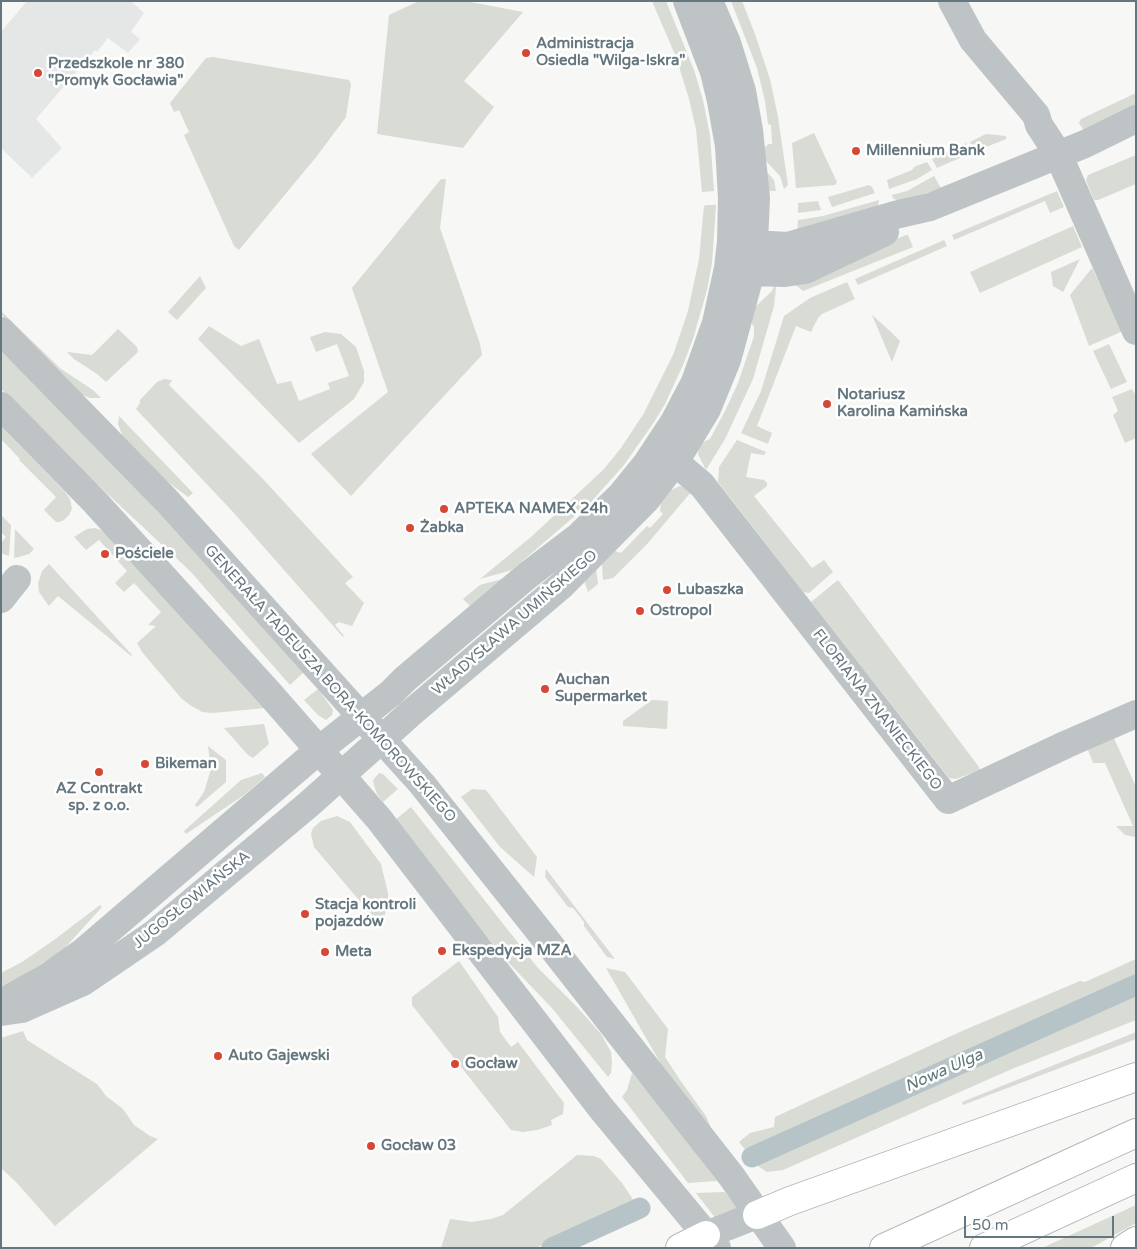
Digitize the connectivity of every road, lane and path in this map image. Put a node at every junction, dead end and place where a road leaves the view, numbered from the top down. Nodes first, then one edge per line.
1 (687, 1) edge
2 (709, 1) edge
3 (952, 1) edge
4 (1136, 119) edge
5 (1058, 154) junction
6 (741, 257) junction
7 (1, 331) edge
8 (1136, 331) edge
9 (1, 406) edge
10 (675, 462) junction
11 (1136, 714) edge
12 (362, 716) junction
13 (382, 738) junction
14 (319, 750) junction
15 (341, 776) junction
16 (1, 1006) edge
17 (1, 1012) edge
18 (1136, 1077) edge
19 (1136, 1133) edge
20 (1136, 1178) edge
21 (757, 1214) junction
22 (711, 1241) edge
23 (1136, 1242) edge
24 (890, 1245) edge
25 (680, 1248) edge
26 (782, 1248) edge
27 (984, 1248) edge
28 (1125, 1248) edge

1 - 6 street, WŁADYSŁAWA UMIŃSKIEGO
2 - 6 street, WŁADYSŁAWA UMIŃSKIEGO
3 - 5 street
4 - 5 street
5 - 6 street
5 - 8 street
6 - 10 street, WŁADYSŁAWA UMIŃSKIEGO
6 - 12 street, WŁADYSŁAWA UMIŃSKIEGO
7 - 12 street, GENERAŁA TADEUSZA BORA-KOMOROWSKIEGO
9 - 14 street
10 - 11 street, FLORIANA ZNANIECKIEGO
10 - 13 street, WŁADYSŁAWA UMIŃSKIEGO
12 - 13 street, GENERAŁA TADEUSZA BORA-KOMOROWSKIEGO
12 - 14 street, WŁADYSŁAWA UMIŃSKIEGO
13 - 15 street, WŁADYSŁAWA UMIŃSKIEGO
13 - 21 street, GENERAŁA TADEUSZA BORA-KOMOROWSKIEGO
14 - 15 street
14 - 16 street, JUGOSŁOWIAŃSKA
15 - 17 street, JUGOSŁOWIAŃSKA
15 - 22 street
18 - 21 main road
19 - 24 main road
20 - 27 main road
21 - 22 street
21 - 26 street, GENERAŁA TADEUSZA BORA-KOMOROWSKIEGO
22 - 25 main road
23 - 28 main road

